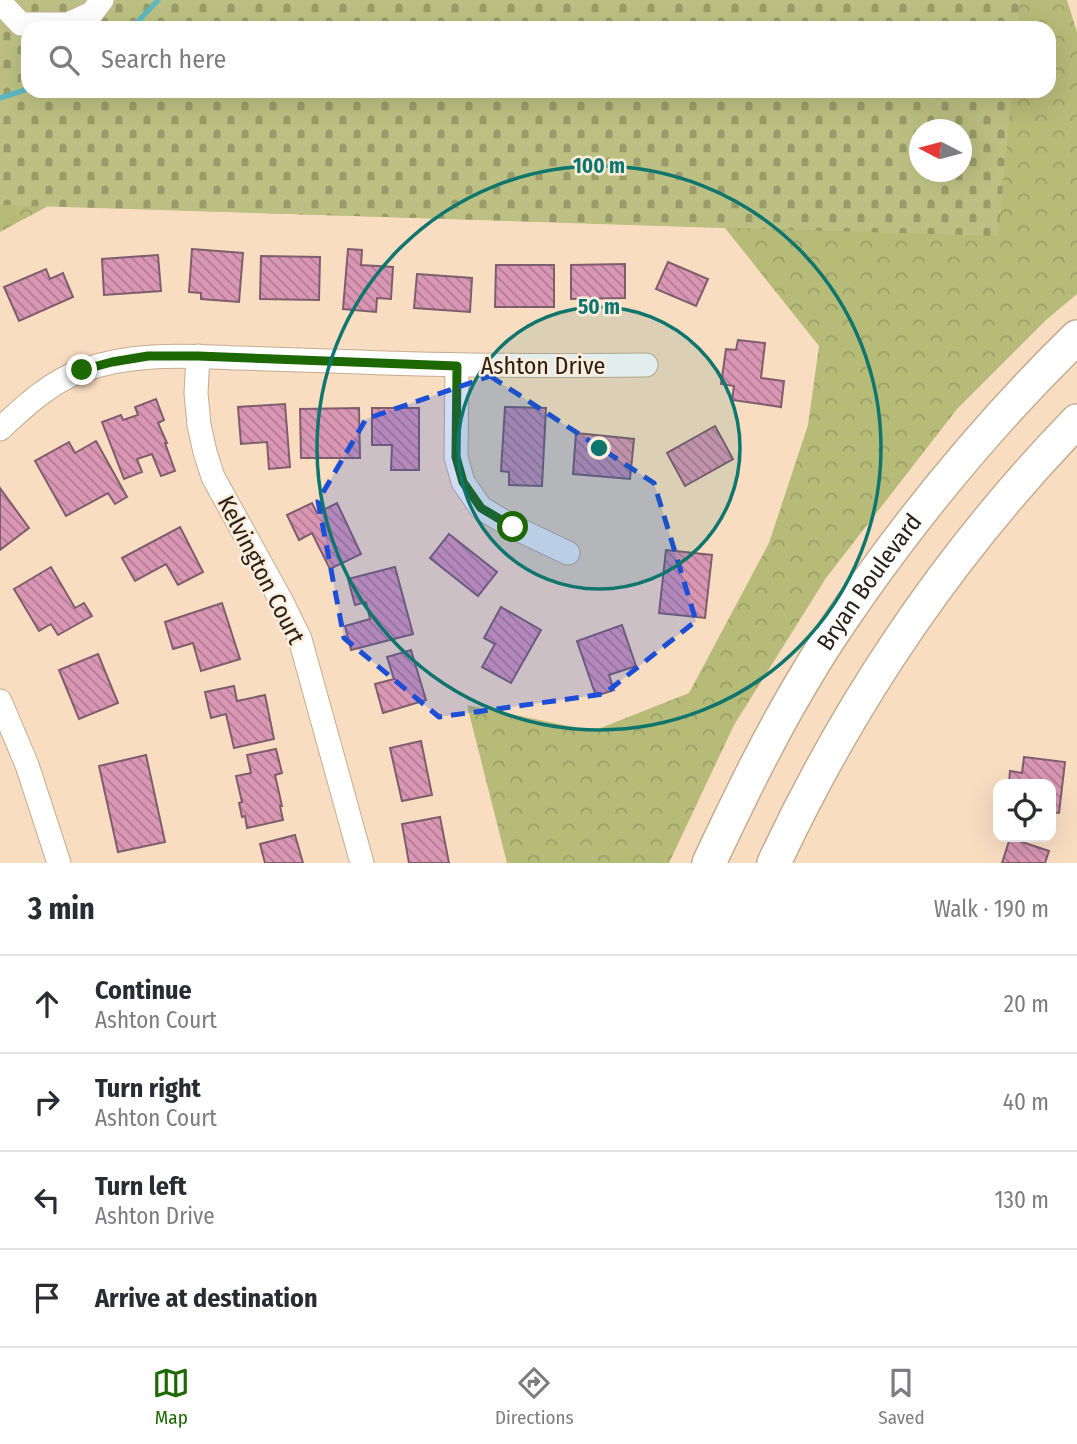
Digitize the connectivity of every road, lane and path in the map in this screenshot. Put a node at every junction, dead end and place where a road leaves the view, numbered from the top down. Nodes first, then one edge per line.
1 (1, 0) edge
2 (102, 0) edge
3 (75, 21) edge
4 (21, 24) edge
5 (1077, 337) edge
6 (198, 356) junction
7 (646, 365) dead end
8 (457, 366) junction
9 (1077, 421) edge
10 (0, 429) edge
11 (568, 553) dead end
12 (0, 701) edge
13 (59, 863) edge
14 (362, 863) edge
15 (709, 863) edge
16 (774, 863) edge

1 - 4 street
2 - 3 street
5 - 15 highway, Bryan Boulevard
6 - 8 street, Ashton Drive
6 - 10 street, Ashton Drive
6 - 14 street, Kelvington Court
7 - 8 street, Ashton Drive
8 - 11 street
9 - 16 highway
12 - 13 street

